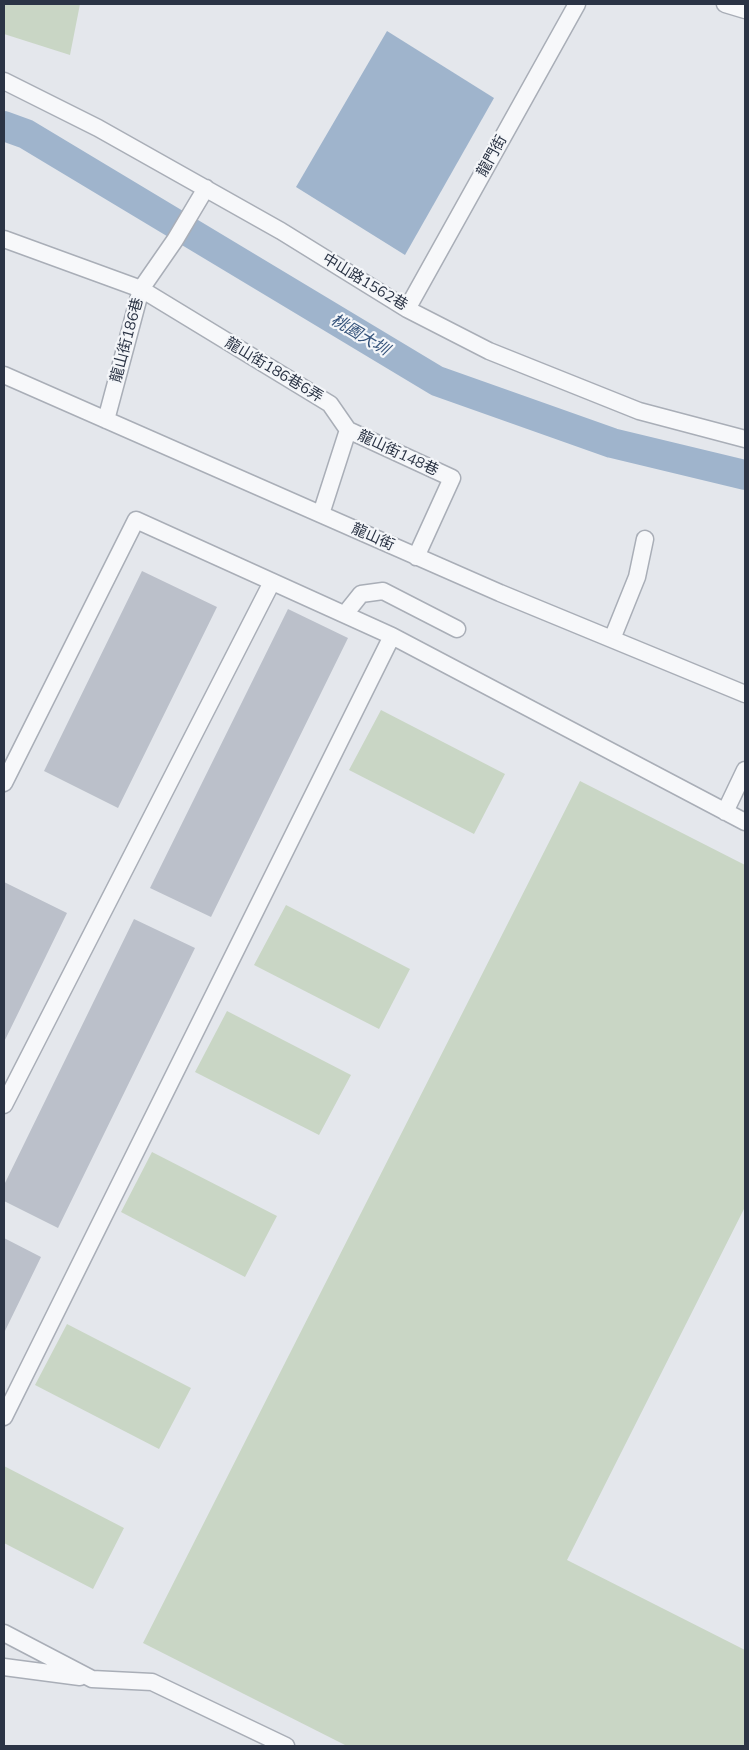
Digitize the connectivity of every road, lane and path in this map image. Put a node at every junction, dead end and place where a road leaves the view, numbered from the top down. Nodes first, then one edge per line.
1 (577, 4) edge
2 (725, 4) edge
3 (745, 10) edge
4 (4, 81) edge
5 (206, 188) junction
6 (4, 239) edge
7 (141, 289) junction
8 (407, 309) junction
9 (4, 375) edge
10 (106, 420) junction
11 (348, 430) junction
12 (745, 439) edge
13 (321, 514) junction
14 (645, 539) dead end
15 (416, 557) junction
16 (272, 582) junction
17 (344, 614) junction
18 (457, 629) dead end
19 (392, 636) junction
20 (612, 639) junction
21 (745, 694) edge
22 (745, 770) edge
23 (4, 783) edge
24 (726, 812) junction
25 (745, 822) edge
26 (4, 1105) edge
27 (4, 1417) edge
28 (4, 1633) edge
29 (4, 1667) edge
30 (92, 1679) junction
31 (286, 1746) edge

1 - 8 lane, 龍門街
2 - 3 lane
4 - 5 lane, 中山路1562巷
5 - 7 lane, 龍山街186巷
5 - 8 lane, 中山路1562巷
6 - 7 lane, 龍山街186巷6弄
7 - 10 lane, 龍山街186巷
7 - 11 lane, 龍山街186巷6弄
8 - 12 lane, 中山路1562巷
9 - 10 lane, 龍山街
10 - 13 lane, 龍山街
11 - 13 lane
11 - 15 lane, 龍山街148巷
13 - 15 lane, 龍山街
14 - 20 lane
15 - 20 lane, 龍山街
16 - 17 lane
16 - 23 lane
16 - 26 lane
17 - 18 lane
17 - 19 lane
19 - 24 lane
19 - 27 lane
20 - 21 lane, 龍山街
22 - 24 lane
24 - 25 lane
28 - 30 lane
29 - 30 lane
30 - 31 lane

